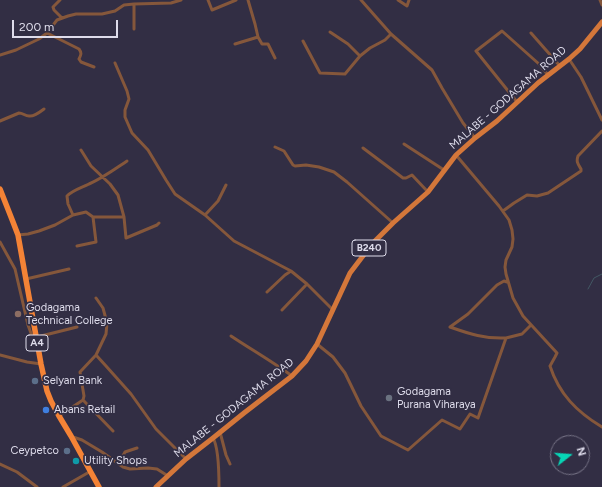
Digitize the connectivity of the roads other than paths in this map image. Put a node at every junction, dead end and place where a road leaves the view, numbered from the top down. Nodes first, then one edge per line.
1 (60, 0) edge
2 (181, 0) edge
3 (208, 0) edge
4 (236, 0) edge
5 (248, 0) edge
6 (361, 0) edge
7 (398, 0) edge
8 (410, 0) edge
9 (600, 0) edge
10 (134, 4) junction
11 (602, 5) edge
12 (62, 18) junction
13 (602, 22) edge
14 (134, 28) dead end
15 (330, 32) dead end
16 (530, 33) dead end
17 (47, 34) junction
18 (391, 34) junction
19 (258, 37) junction
20 (303, 42) dead end
21 (235, 44) dead end
22 (0, 55) edge
23 (360, 56) junction
24 (275, 58) dead end
25 (569, 59) junction
26 (115, 63) dead end
27 (560, 66) junction
28 (94, 67) dead end
29 (548, 75) junction
30 (518, 102) junction
31 (44, 109) dead end
32 (602, 120) edge
33 (0, 121) edge
34 (602, 131) edge
35 (475, 138) junction
36 (404, 144) dead end
37 (275, 147) dead end
38 (363, 148) dead end
39 (81, 150) dead end
40 (456, 155) junction
41 (128, 161) dead end
42 (444, 171) junction
43 (103, 177) junction
44 (226, 185) dead end
45 (0, 189) edge
46 (428, 192) junction
47 (503, 211) junction
48 (73, 215) junction
49 (205, 215) junction
50 (93, 217) junction
51 (124, 217) junction
52 (159, 223) dead end
53 (393, 223) junction
54 (18, 235) junction
55 (0, 242) edge
56 (77, 246) dead end
57 (69, 269) dead end
58 (291, 272) junction
59 (26, 279) junction
60 (507, 282) junction
61 (307, 284) junction
62 (268, 292) dead end
63 (96, 298) dead end
64 (282, 310) dead end
65 (333, 310) junction
66 (531, 325) junction
67 (77, 327) dead end
68 (231, 336) dead end
69 (37, 337) junction
70 (506, 338) junction
71 (317, 344) junction
72 (0, 355) edge
73 (96, 355) junction
74 (40, 361) junction
75 (292, 376) junction
76 (83, 400) junction
77 (59, 416) junction
78 (602, 427) edge
79 (113, 431) dead end
80 (220, 432) junction
81 (71, 436) junction
82 (213, 438) junction
83 (137, 448) dead end
84 (186, 459) junction
85 (119, 463) junction
86 (0, 464) edge
87 (230, 464) dead end
88 (90, 471) junction
89 (168, 476) junction
90 (37, 487) edge
91 (63, 487) edge
92 (99, 487) edge
93 (156, 487) edge
94 (219, 487) edge

1 - 12 street
2 - 10 street
3 - 4 street
5 - 19 street
6 - 18 street
7 - 8 street
9 - 11 street
10 - 12 street
10 - 14 street
12 - 17 street
13 - 25 main road, MALABE - GODAGAMA ROAD / B240
15 - 23 street
16 - 27 street
17 - 22 street
17 - 28 street
18 - 23 street
18 - 35 street
19 - 21 street
19 - 24 street
20 - 23 street
25 - 27 main road, MALABE - GODAGAMA ROAD / B240
25 - 32 street
26 - 49 street
27 - 29 main road, MALABE - GODAGAMA ROAD / B240
29 - 30 main road, MALABE - GODAGAMA ROAD / B240
29 - 30 street
30 - 35 main road, MALABE - GODAGAMA ROAD / B240
31 - 33 street
34 - 47 street
35 - 40 main road, MALABE - GODAGAMA ROAD / B240
36 - 42 street
37 - 53 street
38 - 46 street
39 - 43 street
40 - 42 main road, MALABE - GODAGAMA ROAD / B240
40 - 47 street
41 - 43 street
42 - 46 main road, MALABE - GODAGAMA ROAD / B240
43 - 48 street
43 - 51 street
44 - 49 street
45 - 54 highway, A4
46 - 53 main road, MALABE - GODAGAMA ROAD / B240
47 - 60 street
48 - 50 street
48 - 54 street
49 - 58 street
50 - 51 street
50 - 56 street
51 - 52 street
53 - 65 main road, MALABE - GODAGAMA ROAD / B240
54 - 59 highway, A4
55 - 74 street
57 - 59 street
58 - 61 street
58 - 62 street
59 - 69 highway, A4
60 - 66 street
60 - 70 street
61 - 64 street
61 - 65 street
63 - 73 street
65 - 71 main road, MALABE - GODAGAMA ROAD / B240
66 - 70 street
66 - 78 street
67 - 69 street
68 - 75 street
69 - 74 highway, A4
70 - 71 street
71 - 75 main road, MALABE - GODAGAMA ROAD / B240
72 - 74 street
73 - 76 street
73 - 84 street
74 - 77 highway, A4
75 - 80 main road, MALABE - GODAGAMA ROAD / B240
76 - 77 street
76 - 79 street
77 - 81 highway, A4
80 - 82 main road, MALABE - GODAGAMA ROAD / B240
80 - 87 street
81 - 85 street
81 - 88 highway, A4
82 - 84 main road, MALABE - GODAGAMA ROAD / B240
82 - 94 street
83 - 85 street
84 - 89 main road, MALABE - GODAGAMA ROAD / B240
85 - 89 street
86 - 90 street
88 - 91 street
88 - 92 highway, A4
89 - 93 main road, MALABE - GODAGAMA ROAD / B240

